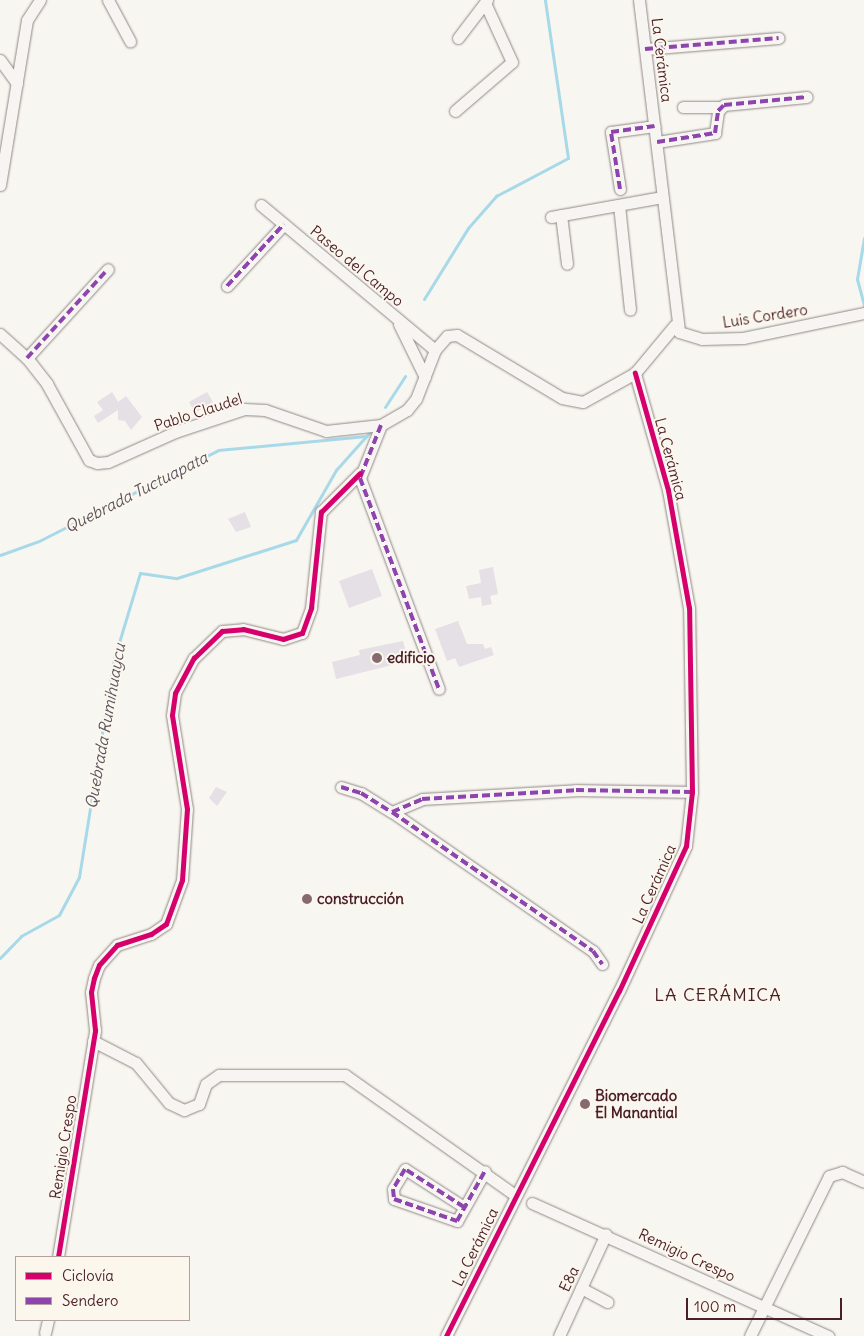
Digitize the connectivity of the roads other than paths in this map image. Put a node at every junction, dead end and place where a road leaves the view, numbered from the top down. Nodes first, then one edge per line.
1 (40, 0) edge
2 (108, 0) edge
3 (640, 0) edge
4 (486, 2) edge
5 (458, 38) dead end
6 (779, 38) dead end
7 (130, 40) dead end
8 (645, 49) junction
9 (0, 60) edge
10 (17, 82) junction
11 (807, 97) dead end
12 (684, 107) dead end
13 (721, 107) junction
14 (455, 111) dead end
15 (655, 126) junction
16 (657, 142) junction
17 (0, 185) edge
18 (620, 190) dead end
19 (662, 197) junction
20 (261, 205) dead end
21 (619, 205) junction
22 (284, 224) junction
23 (567, 264) dead end
24 (108, 269) dead end
25 (227, 286) dead end
26 (630, 308) dead end
27 (864, 313) edge
28 (392, 314) junction
29 (675, 325) junction
30 (0, 334) edge
31 (435, 350) junction
32 (27, 358) junction
33 (635, 373) junction
34 (425, 376) junction
35 (381, 425) junction
36 (360, 473) junction
37 (439, 689) dead end
38 (341, 787) dead end
39 (692, 792) junction
40 (392, 812) junction
41 (602, 964) dead end
42 (93, 1041) junction
43 (485, 1171) junction
44 (864, 1182) edge
45 (515, 1195) junction
46 (532, 1203) dead end
47 (464, 1207) junction
48 (606, 1234) junction
49 (58, 1256) edge
50 (581, 1288) junction
51 (606, 1302) dead end
52 (763, 1306) junction
53 (48, 1321) edge
54 (45, 1333) dead end
55 (448, 1335) edge
56 (559, 1336) edge
57 (750, 1336) edge
58 (828, 1336) edge

1 - 10 street
2 - 7 street
3 - 8 street, La Cerámica
4 - 5 street
4 - 14 street
6 - 8 street
8 - 15 street, La Cerámica
9 - 10 street
10 - 17 street
11 - 13 street
12 - 13 street
13 - 16 street
15 - 16 street, La Cerámica
15 - 18 street
16 - 19 street, La Cerámica
19 - 21 street
19 - 29 street, La Cerámica
20 - 22 street, Paseo del Campo
21 - 23 street
21 - 26 street
22 - 25 street
22 - 28 street, Paseo del Campo
24 - 32 street
27 - 29 street, Luis Cordero
28 - 31 street, Paseo del Campo
28 - 34 street
29 - 33 street
30 - 32 street, Pablo Claudel
31 - 33 street, Pablo Claudel
31 - 34 street, Pablo Claudel
32 - 35 street, Pablo Claudel
33 - 39 street, La Cerámica
34 - 35 street, Pablo Claudel
35 - 36 street
36 - 37 street
36 - 42 street, Remigio Crespo
38 - 40 street
39 - 40 street
39 - 45 street, La Cerámica
40 - 41 street
42 - 43 street
42 - 49 street, Remigio Crespo
43 - 45 street
43 - 47 street
44 - 52 street
45 - 55 street, La Cerámica
46 - 48 street, Remigio Crespo
47 - 47 street
48 - 50 street, E8a
48 - 52 street, Remigio Crespo
50 - 51 street
50 - 56 street, E8a
52 - 57 street
52 - 58 street, Remigio Crespo
53 - 54 street

